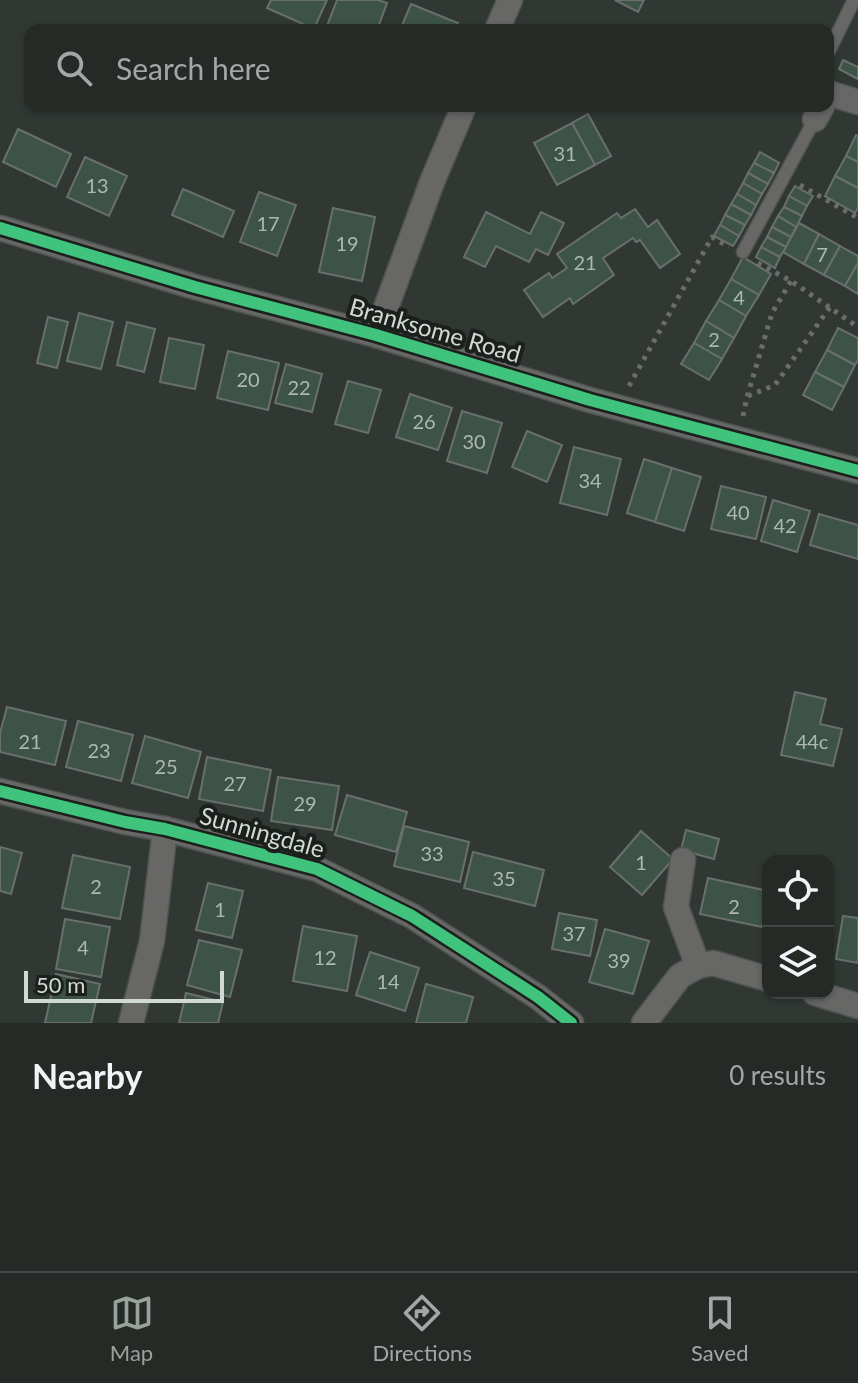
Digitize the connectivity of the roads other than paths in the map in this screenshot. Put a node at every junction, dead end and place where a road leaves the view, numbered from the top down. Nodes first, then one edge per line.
1 (510, 0) edge
2 (854, 0) edge
3 (500, 24) edge
4 (834, 41) edge
5 (834, 96) edge
6 (858, 102) edge
7 (461, 112) edge
8 (818, 112) edge
9 (0, 228) edge
10 (743, 252) road end
11 (376, 335) junction
12 (858, 470) edge
13 (0, 791) edge
14 (165, 829) junction
15 (683, 860) dead end
16 (698, 966) junction
17 (762, 977) edge
18 (834, 999) edge
19 (858, 1006) edge
20 (131, 1023) edge
21 (571, 1023) edge
22 (644, 1023) edge

1 - 3 street
2 - 4 lane
5 - 6 street
7 - 11 street
8 - 10 lane
9 - 11 street, Branksome Road
11 - 12 street, Branksome Road
13 - 14 street, Sunningdale
14 - 20 street
14 - 21 street, Sunningdale
15 - 16 street
16 - 17 street
16 - 22 street
18 - 19 street

